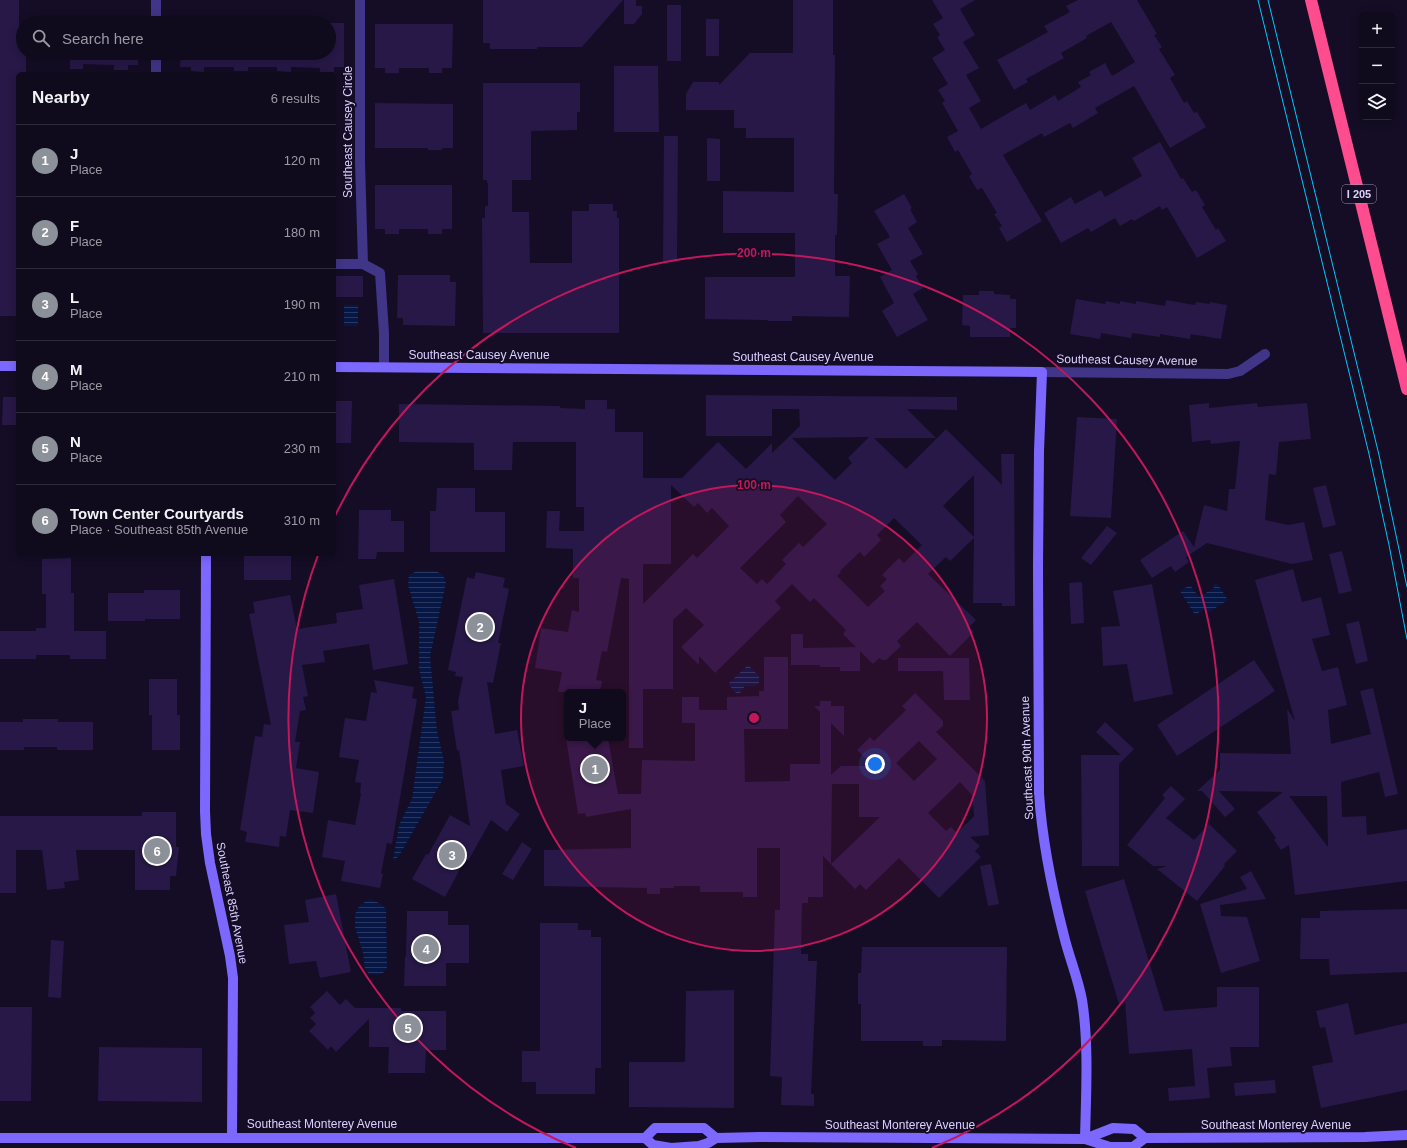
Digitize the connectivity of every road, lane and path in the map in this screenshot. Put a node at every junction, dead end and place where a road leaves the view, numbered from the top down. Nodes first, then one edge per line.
1 (156, 0) edge
2 (360, 0) edge
3 (1311, 0) edge
4 (156, 16) edge
5 (156, 60) edge
6 (156, 72) edge
7 (336, 264) edge
8 (363, 264) junction
9 (1265, 354) dead end
10 (0, 366) edge
11 (16, 366) edge
12 (336, 367) edge
13 (384, 368) junction
14 (1042, 372) junction
15 (1407, 389) edge
16 (206, 556) edge
17 (1407, 1135) edge
18 (0, 1138) edge
19 (232, 1138) junction
20 (645, 1138) junction
21 (716, 1138) junction
22 (1145, 1138) junction
23 (1084, 1139) junction

1 - 4 street
2 - 8 street, Southeast Causey Circle
3 - 15 highway, I 205
5 - 6 street
7 - 8 street
8 - 13 street
9 - 14 street, Southeast Causey Avenue
10 - 11 street
12 - 13 street, Southeast Causey Avenue
13 - 14 street, Southeast Causey Avenue
14 - 23 street, Southeast 90th Avenue
16 - 19 street, Southeast 85th Avenue
17 - 22 street, Southeast Monterey Avenue
18 - 19 street, Southeast Monterey Avenue
19 - 20 street, Southeast Monterey Avenue
20 - 21 street, Southeast Monterey Avenue
20 - 21 street
21 - 23 street, Southeast Monterey Avenue
22 - 23 street, Southeast Monterey Avenue
22 - 23 street, Southeast Monterey Avenue

